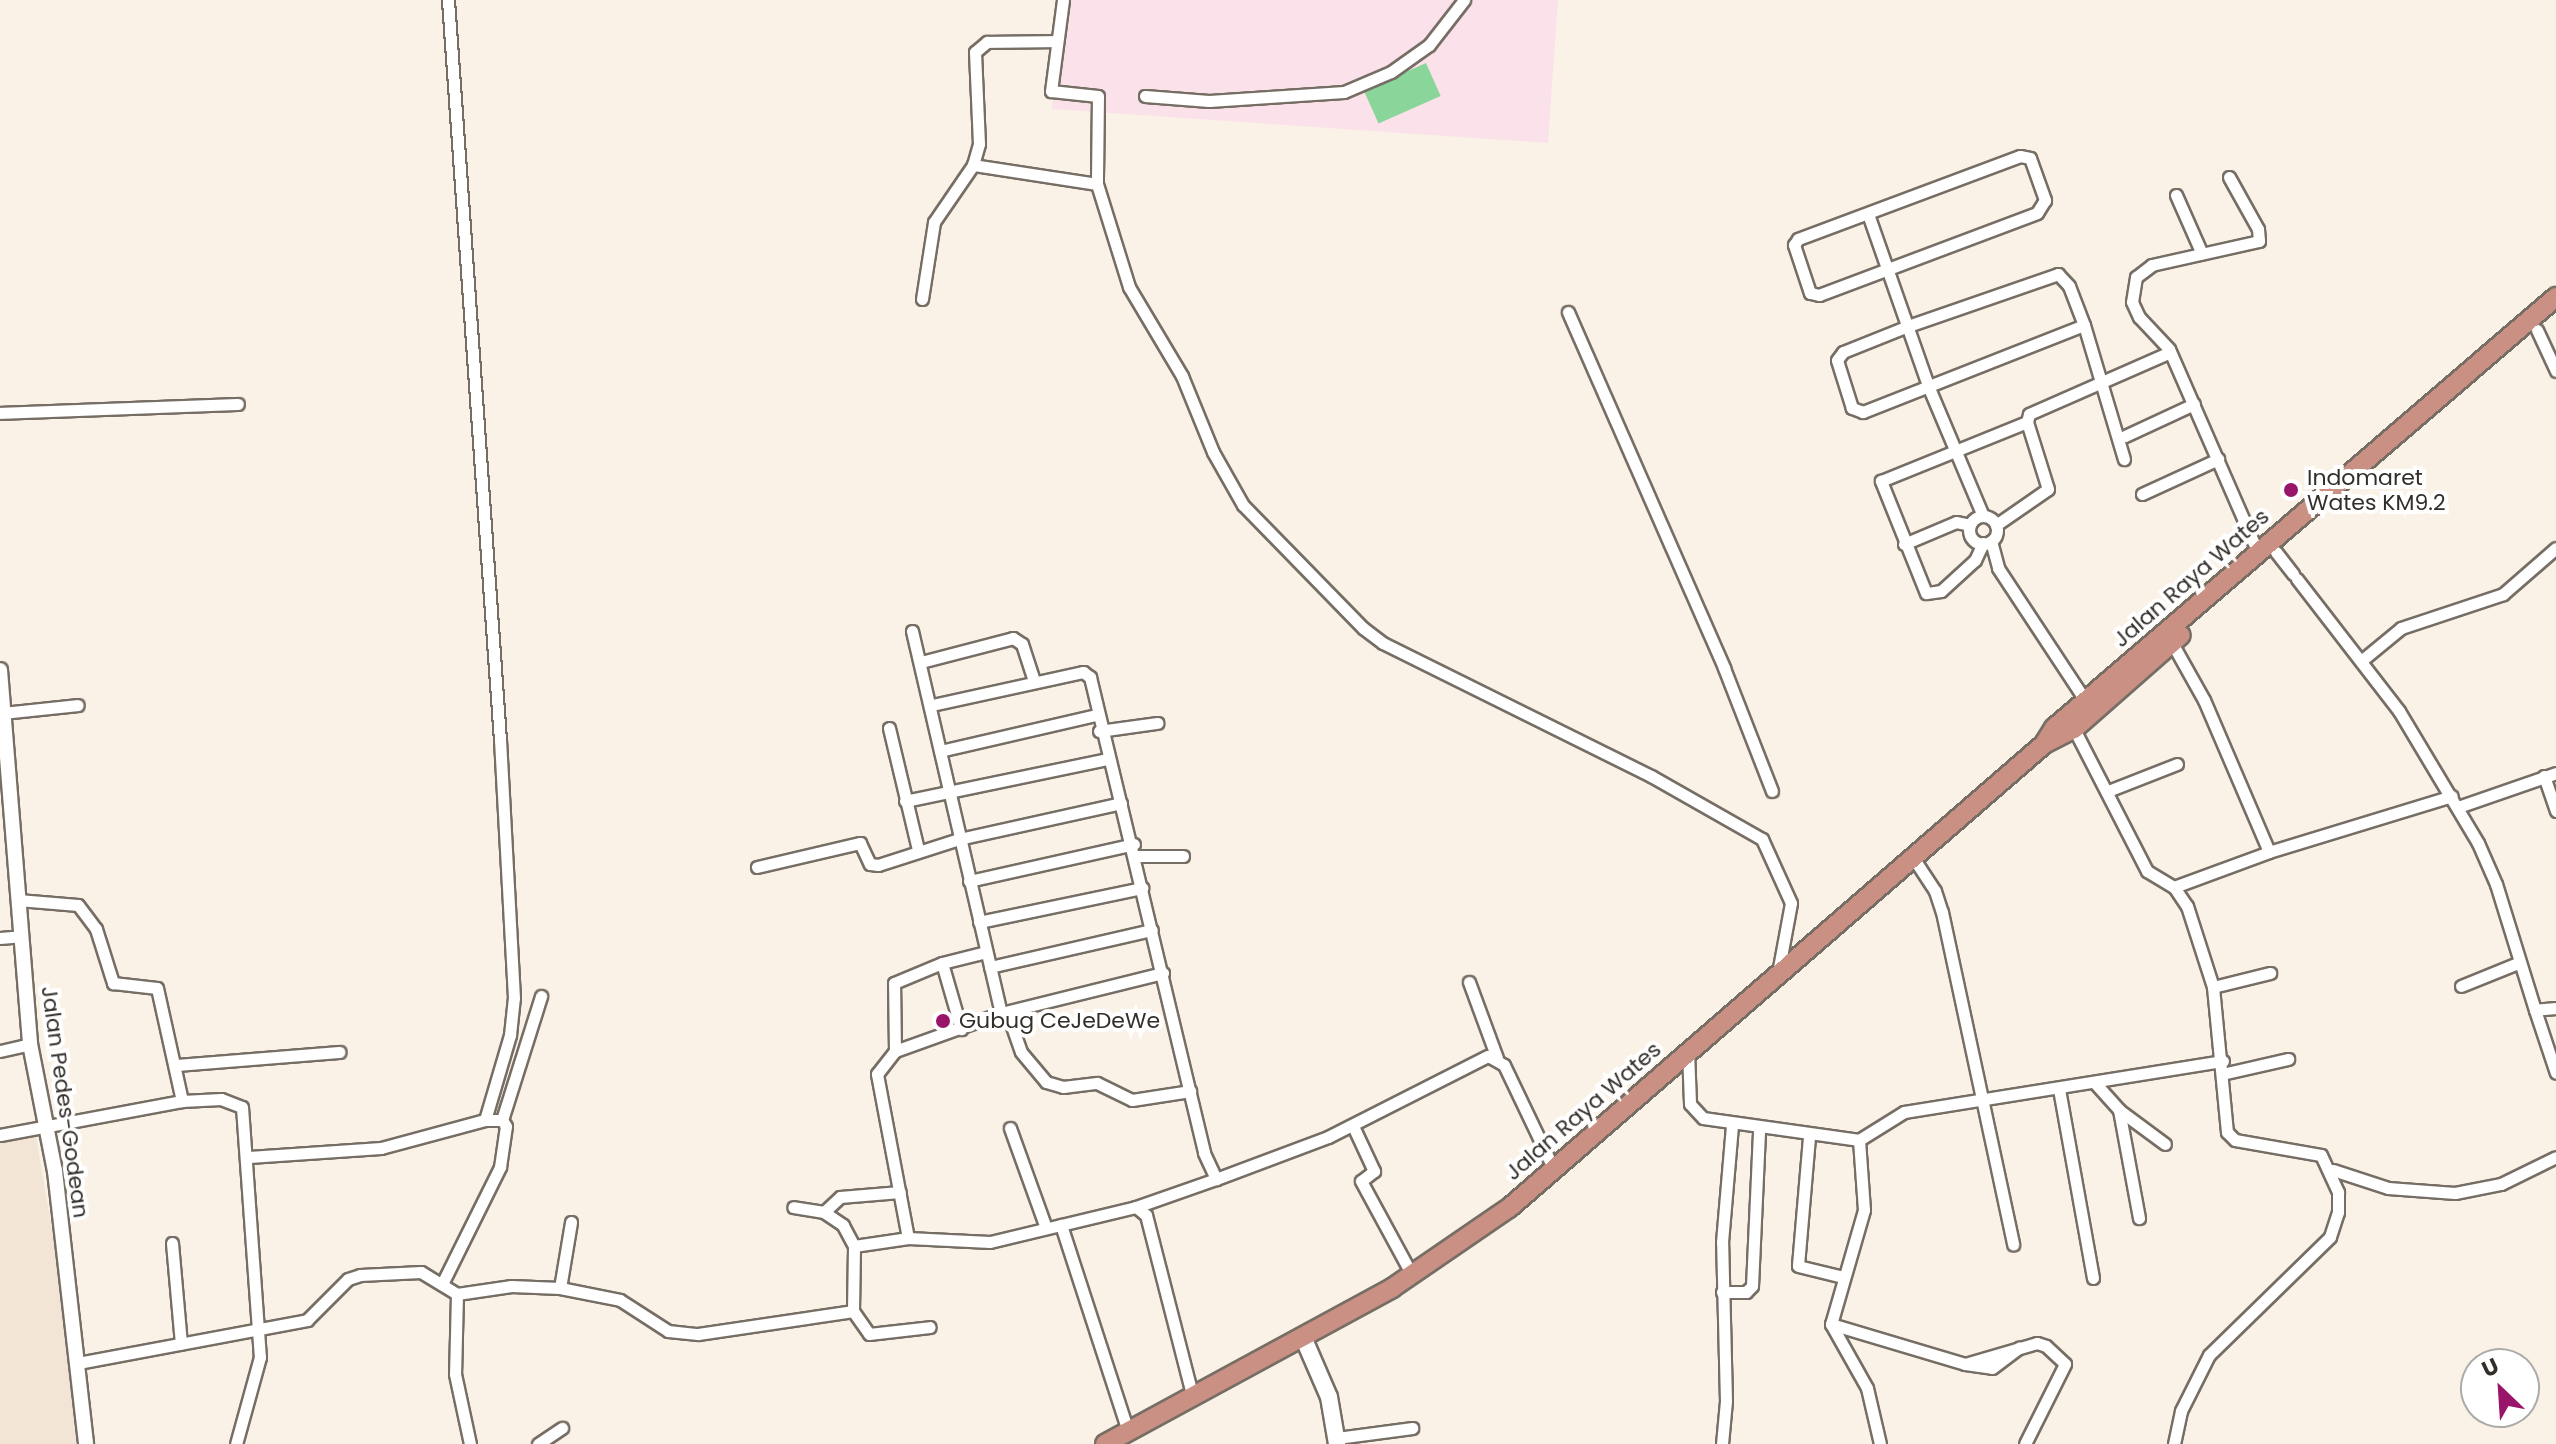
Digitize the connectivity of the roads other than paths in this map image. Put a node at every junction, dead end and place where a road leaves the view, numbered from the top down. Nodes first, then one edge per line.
1 (448, 0) edge
2 (1063, 0) edge
3 (1464, 0) edge
4 (1057, 41) junction
5 (1145, 96) dead end
6 (973, 165) junction
7 (2229, 177) dead end
8 (1097, 184) junction
9 (2176, 195) dead end
10 (1868, 214) junction
11 (2202, 254) junction
12 (1888, 270) junction
13 (2556, 297) edge
14 (922, 299) dead end
15 (1568, 312) dead end
16 (2556, 313) edge
17 (2084, 325) junction
18 (1908, 326) junction
19 (2537, 330) junction
20 (2170, 352) junction
21 (2556, 371) edge
22 (2104, 383) junction
23 (1929, 388) junction
24 (238, 404) dead end
25 (2194, 404) junction
26 (0, 413) edge
27 (2027, 422) junction
28 (2125, 436) dead end
29 (1954, 452) junction
30 (2124, 459) dead end
31 (2218, 459) junction
32 (2142, 494) dead end
33 (1983, 516) junction
34 (1970, 525) junction
35 (1996, 525) junction
36 (1987, 542) junction
37 (1904, 544) junction
38 (2556, 548) edge
39 (2267, 552) junction
40 (912, 631) dead end
41 (2172, 643) junction
42 (2361, 661) junction
43 (921, 662) junction
44 (0, 670) edge
45 (1034, 682) junction
46 (2085, 700) junction
47 (78, 705) dead end
48 (932, 705) junction
49 (3, 713) junction
50 (1096, 715) junction
51 (1157, 723) dead end
52 (889, 728) dead end
53 (2074, 729) junction
54 (1099, 731) junction
55 (2044, 744) junction
56 (940, 751) junction
57 (1107, 759) junction
58 (2177, 764) dead end
59 (2550, 774) edge
60 (948, 791) junction
61 (1772, 791) dead end
62 (2108, 791) junction
63 (4, 798) edge
64 (905, 801) junction
65 (2455, 801) junction
66 (1121, 803) junction
67 (2556, 811) edge
68 (959, 839) junction
69 (918, 850) junction
70 (1135, 850) junction
71 (2269, 852) junction
72 (1183, 856) dead end
73 (1912, 856) junction
74 (757, 867) dead end
75 (969, 881) junction
76 (2174, 887) junction
77 (1142, 888) junction
78 (18, 900) junction
79 (979, 922) junction
80 (1152, 930) junction
81 (21, 936) junction
82 (0, 938) edge
83 (986, 952) junction
84 (942, 963) junction
85 (2518, 963) junction
86 (990, 967) junction
87 (1163, 973) junction
88 (1778, 973) junction
89 (2270, 973) dead end
90 (1469, 982) dead end
91 (2461, 986) dead end
92 (2213, 987) junction
93 (541, 996) dead end
94 (2556, 1008) edge
95 (2535, 1010) junction
96 (1004, 1013) junction
97 (961, 1029) junction
98 (30, 1044) junction
99 (1688, 1050) junction
100 (0, 1051) edge
101 (895, 1051) junction
102 (339, 1052) dead end
103 (1497, 1058) junction
104 (2288, 1059) dead end
105 (176, 1065) junction
106 (2223, 1067) junction
107 (2556, 1073) edge
108 (2095, 1083) junction
109 (2059, 1089) junction
110 (1190, 1091) junction
111 (1981, 1097) junction
112 (182, 1101) junction
113 (2119, 1110) junction
114 (485, 1120) junction
115 (502, 1120) junction
116 (1732, 1125) junction
117 (1353, 1126) junction
118 (47, 1128) junction
119 (1010, 1128) dead end
120 (1759, 1129) junction
121 (0, 1135) edge
122 (1809, 1137) junction
123 (1859, 1140) junction
124 (2165, 1144) dead end
125 (249, 1157) junction
126 (2556, 1157) edge
127 (1554, 1170) junction
128 (2333, 1170) junction
129 (1216, 1179) junction
130 (900, 1192) junction
131 (793, 1207) dead end
132 (1136, 1207) junction
133 (824, 1212) junction
134 (2139, 1218) dead end
135 (571, 1222) dead end
136 (1061, 1225) junction
137 (1046, 1228) junction
138 (908, 1238) junction
139 (172, 1243) dead end
140 (2013, 1244) dead end
141 (854, 1246) junction
142 (1412, 1275) junction
143 (1843, 1277) junction
144 (2093, 1278) dead end
145 (442, 1284) junction
146 (560, 1288) junction
147 (1722, 1292) junction
148 (457, 1294) junction
149 (853, 1311) junction
150 (1831, 1324) junction
151 (259, 1327) junction
152 (930, 1327) dead end
153 (1303, 1337) junction
154 (181, 1344) junction
155 (78, 1363) junction
156 (1193, 1398) junction
157 (562, 1428) dead end
158 (1412, 1428) dead end
159 (1128, 1431) junction
160 (1337, 1441) edge
161 (86, 1444) edge
162 (236, 1444) edge
163 (470, 1444) edge
164 (538, 1444) edge
165 (1105, 1444) edge
166 (1722, 1444) edge
167 (1880, 1444) edge
168 (2025, 1444) edge
169 (2174, 1444) edge

1 - 114 street
2 - 4 street
3 - 5 street
4 - 6 street
4 - 8 street
6 - 8 street
6 - 14 street
7 - 11 street
8 - 88 street
9 - 11 street
10 - 12 street
10 - 12 street
10 - 12 street
11 - 20 street
12 - 18 street
13 - 39 highway, Jalan Raya Wates
15 - 61 street
16 - 19 highway, Jalan Raya Wates
17 - 18 street
17 - 22 street
17 - 23 street
18 - 23 street
18 - 23 street
19 - 21 street
19 - 39 highway, Jalan Raya Wates
20 - 22 street
20 - 25 street
22 - 27 street
22 - 30 street
23 - 29 street
24 - 26 street
25 - 28 street
25 - 31 street
27 - 29 street
27 - 35 street
29 - 33 street
29 - 37 street
31 - 32 street
31 - 39 street
33 - 34 street
33 - 35 street
34 - 36 street
34 - 37 street
35 - 36 street
36 - 37 street
36 - 46 street
38 - 42 street
39 - 41 highway, Jalan Raya Wates
39 - 42 street
39 - 46 highway, Jalan Raya Wates
40 - 43 street
41 - 53 highway, Jalan Raya Wates
41 - 71 street
42 - 65 street
43 - 45 street
43 - 48 street
44 - 49 street, Jalan Pedes-Godean
45 - 48 street
45 - 50 street
46 - 55 highway, Jalan Raya Wates
47 - 49 street
48 - 56 street
49 - 63 street, Jalan Pedes-Godean
50 - 54 street
50 - 56 street
51 - 54 street
52 - 64 street
53 - 55 highway, Jalan Raya Wates
53 - 62 street
54 - 57 street
55 - 73 highway, Jalan Raya Wates
56 - 60 street
57 - 60 street
57 - 66 street
58 - 62 street
59 - 65 street
59 - 67 street
60 - 64 street
60 - 68 street
62 - 76 street
63 - 78 street, Jalan Pedes-Godean
64 - 69 street
65 - 71 street
65 - 85 street
66 - 68 street
66 - 70 street
68 - 69 street
68 - 75 street
69 - 74 street
70 - 72 street
70 - 75 street
70 - 77 street
71 - 76 street
73 - 88 highway, Jalan Raya Wates
73 - 111 street
75 - 79 street
76 - 92 street
77 - 79 street
77 - 80 street
78 - 81 street, Jalan Pedes-Godean
78 - 105 street
79 - 83 street
80 - 86 street
80 - 87 street
81 - 82 street
81 - 98 street, Jalan Pedes-Godean
83 - 84 street
83 - 86 street
84 - 97 street
84 - 101 street
85 - 91 street
85 - 95 street
86 - 96 street
87 - 96 street
87 - 110 street
88 - 99 highway, Jalan Raya Wates
89 - 92 street
90 - 103 street
92 - 106 street
93 - 115 street
94 - 95 street
95 - 107 street
96 - 97 street
96 - 110 street
97 - 101 street
98 - 100 street
98 - 118 street, Jalan Pedes-Godean
99 - 116 street
99 - 127 highway, Jalan Raya Wates
101 - 130 street
102 - 105 street
103 - 117 street
103 - 127 street
104 - 106 street
105 - 112 street
106 - 108 street
106 - 128 street
108 - 109 street
108 - 113 street
109 - 111 street
109 - 144 street
110 - 129 street
111 - 123 street
111 - 140 street
112 - 118 street
112 - 125 street
113 - 124 street
113 - 134 street
114 - 115 street
114 - 125 street
115 - 145 street
116 - 120 street
116 - 147 street
117 - 129 street
117 - 142 street
118 - 121 street
118 - 155 street, Jalan Pedes-Godean
119 - 137 street
120 - 122 street
120 - 147 street
122 - 123 street
122 - 143 street
123 - 143 street
125 - 151 street
126 - 128 street
127 - 142 highway, Jalan Raya Wates
128 - 169 street
129 - 132 street
130 - 133 street
130 - 138 street
131 - 133 street
132 - 136 street
132 - 156 street
133 - 141 street
135 - 146 street
136 - 137 street
136 - 159 street
137 - 138 street
138 - 141 street
139 - 154 street
141 - 149 street
142 - 153 highway, Jalan Raya Wates
143 - 150 street
145 - 148 street
145 - 151 street
146 - 148 street
146 - 149 street
147 - 166 street
148 - 163 street
149 - 152 street
150 - 167 street
150 - 168 street
151 - 154 street
151 - 162 street
153 - 156 highway, Jalan Raya Wates
153 - 160 main road
154 - 155 street
155 - 161 street, Jalan Pedes-Godean
156 - 159 highway, Jalan Raya Wates
157 - 164 street
158 - 160 street
159 - 165 highway, Jalan Raya Wates

